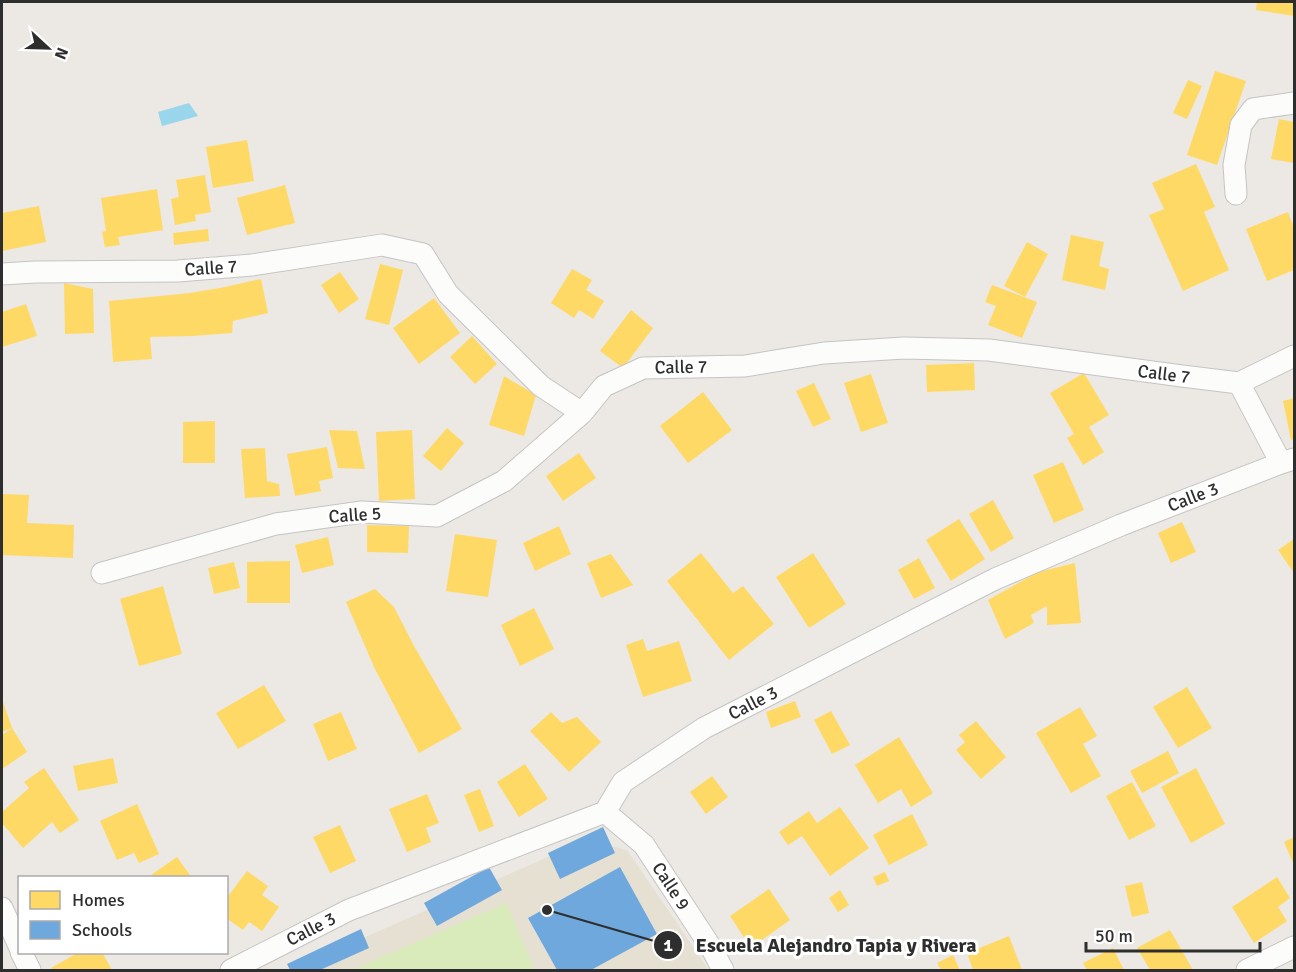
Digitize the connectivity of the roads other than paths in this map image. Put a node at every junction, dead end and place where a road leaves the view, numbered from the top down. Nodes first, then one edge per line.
1 (1294, 104) edge
2 (1236, 194) dead end
3 (2, 274) edge
4 (1294, 356) edge
5 (1239, 383) junction
6 (582, 413) junction
7 (1288, 461) edge
8 (102, 573) dead end
9 (604, 812) junction
10 (2, 908) edge
11 (18, 944) edge
12 (1294, 947) edge
13 (22, 954) edge
14 (30, 970) edge
15 (231, 970) edge
16 (723, 970) edge
17 (1247, 970) edge

1 - 2 street
3 - 6 street, Calle 7
4 - 5 street
5 - 6 street, Calle 7
5 - 7 street
6 - 8 street, Calle 5
7 - 9 street, Calle 3
9 - 15 street, Calle 3
9 - 16 street, Calle 9
10 - 11 street
12 - 17 street
13 - 14 street

